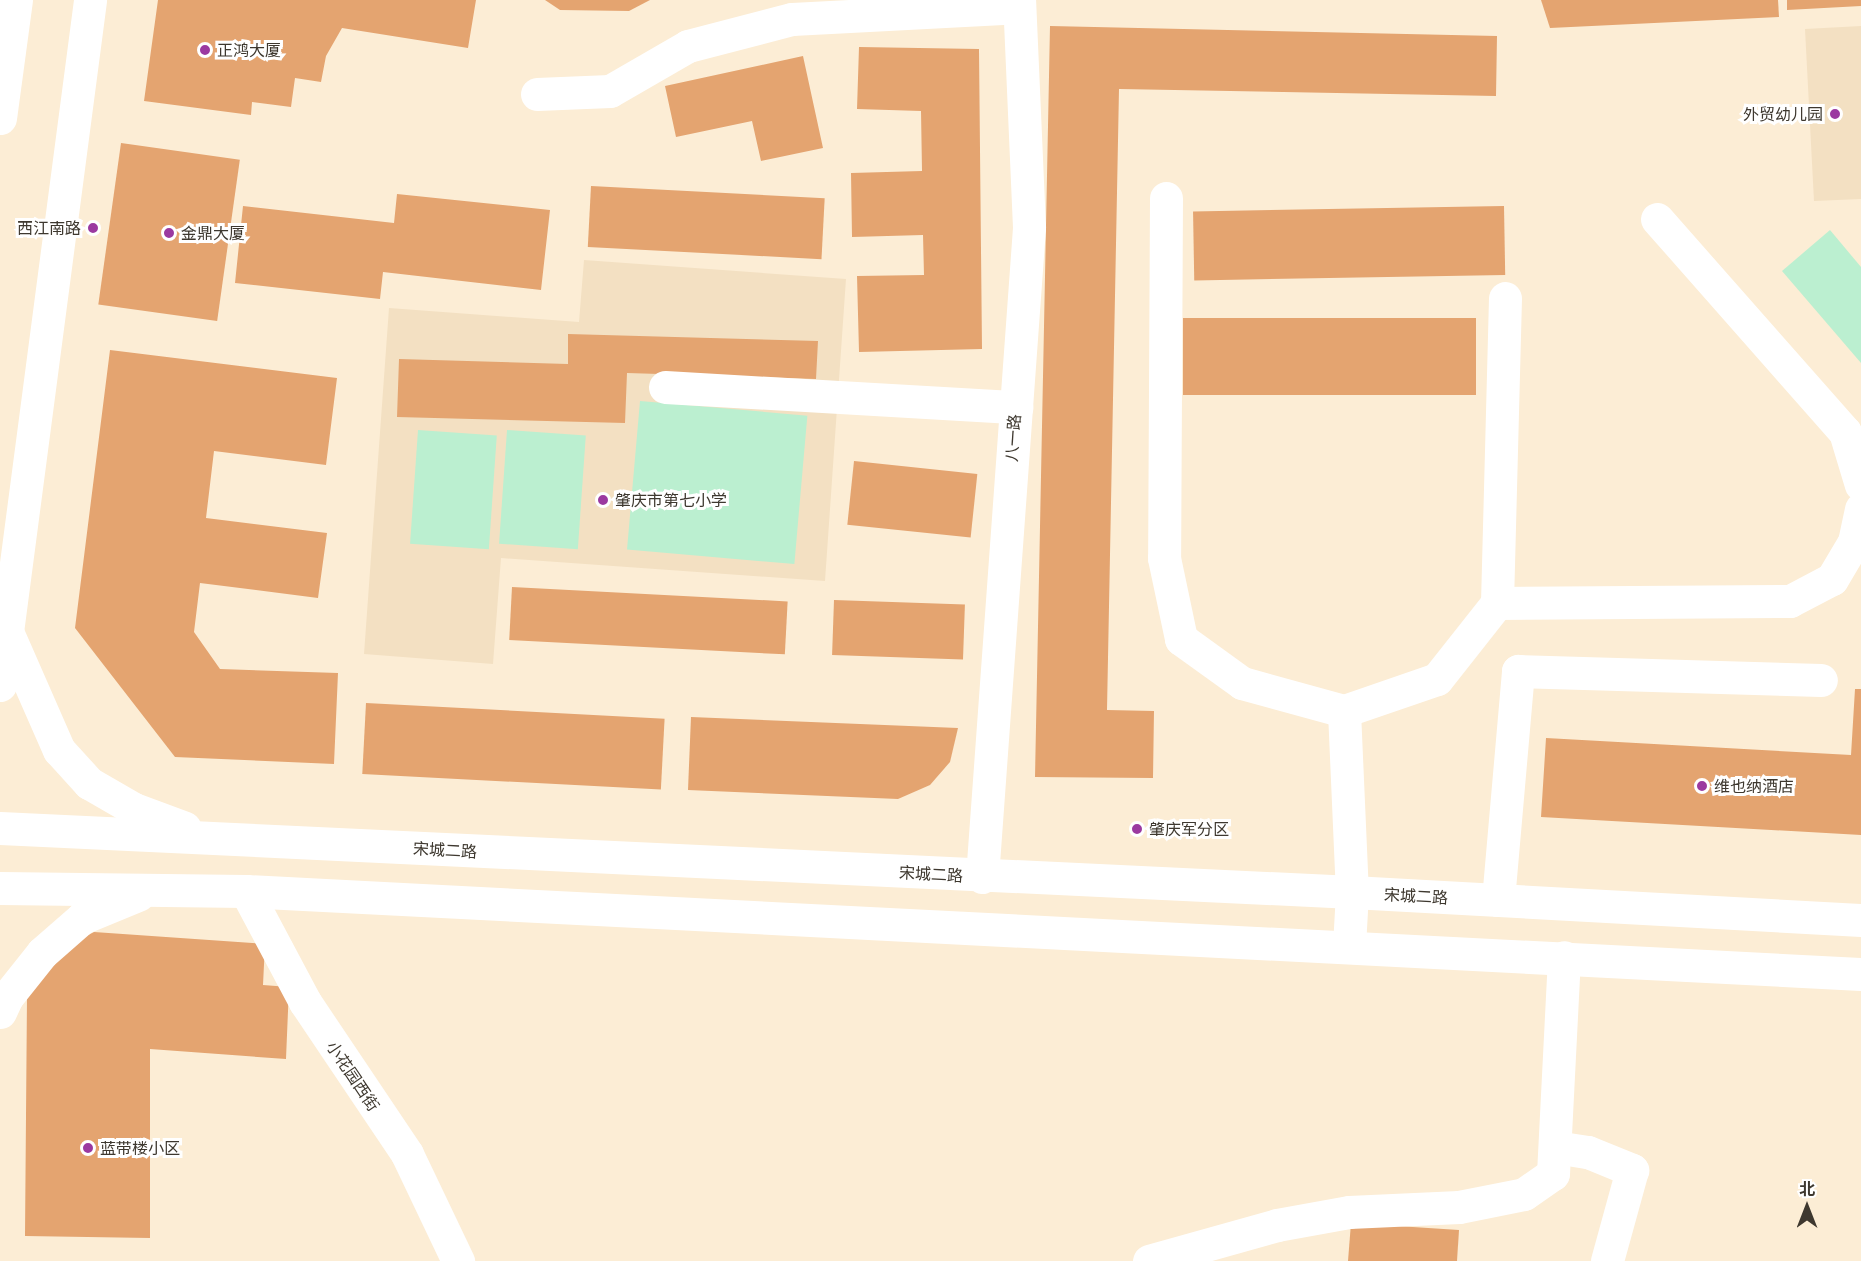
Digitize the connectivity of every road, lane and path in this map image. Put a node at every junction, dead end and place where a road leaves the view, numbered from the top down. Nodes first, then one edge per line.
1 (16, 0) edge
2 (90, 0) edge
3 (1019, 4) edge
4 (537, 94) dead end
5 (0, 118) edge
6 (1166, 198) dead end
7 (1657, 219) dead end
8 (1505, 298) dead end
9 (665, 387) dead end
10 (1016, 407) junction
11 (14, 478) edge
12 (1861, 485) edge
13 (1861, 509) edge
14 (1497, 603) junction
15 (8, 634) junction
16 (1821, 680) dead end
17 (0, 685) edge
18 (1344, 711) junction
19 (0, 828) edge
20 (214, 839) junction
21 (982, 877) junction
22 (0, 888) edge
23 (151, 890) junction
24 (246, 891) junction
25 (1352, 892) junction
26 (1498, 900) junction
27 (1861, 920) edge
28 (1349, 946) junction
29 (1564, 957) junction
30 (1861, 974) edge
31 (0, 1012) edge
32 (1555, 1147) junction
33 (458, 1261) edge
34 (1149, 1261) edge
35 (1607, 1261) edge

1 - 5 main road
2 - 11 main road
3 - 4 main road
3 - 10 main road, 八一路
6 - 18 main road
7 - 12 main road
8 - 14 main road
9 - 10 main road
10 - 21 main road, 八一路
11 - 15 main road
13 - 14 main road
14 - 18 main road
15 - 17 main road
15 - 20 main road
16 - 26 main road
18 - 25 main road
19 - 20 main road, 宋城二路
20 - 21 main road, 宋城二路
21 - 25 main road, 宋城二路
22 - 23 main road
23 - 24 main road
23 - 31 main road
24 - 28 main road
24 - 33 main road, 小花园西街
25 - 26 main road, 宋城二路
25 - 28 main road
26 - 27 main road, 宋城二路
28 - 29 main road
29 - 30 main road
29 - 32 main road
32 - 34 main road
32 - 35 main road

